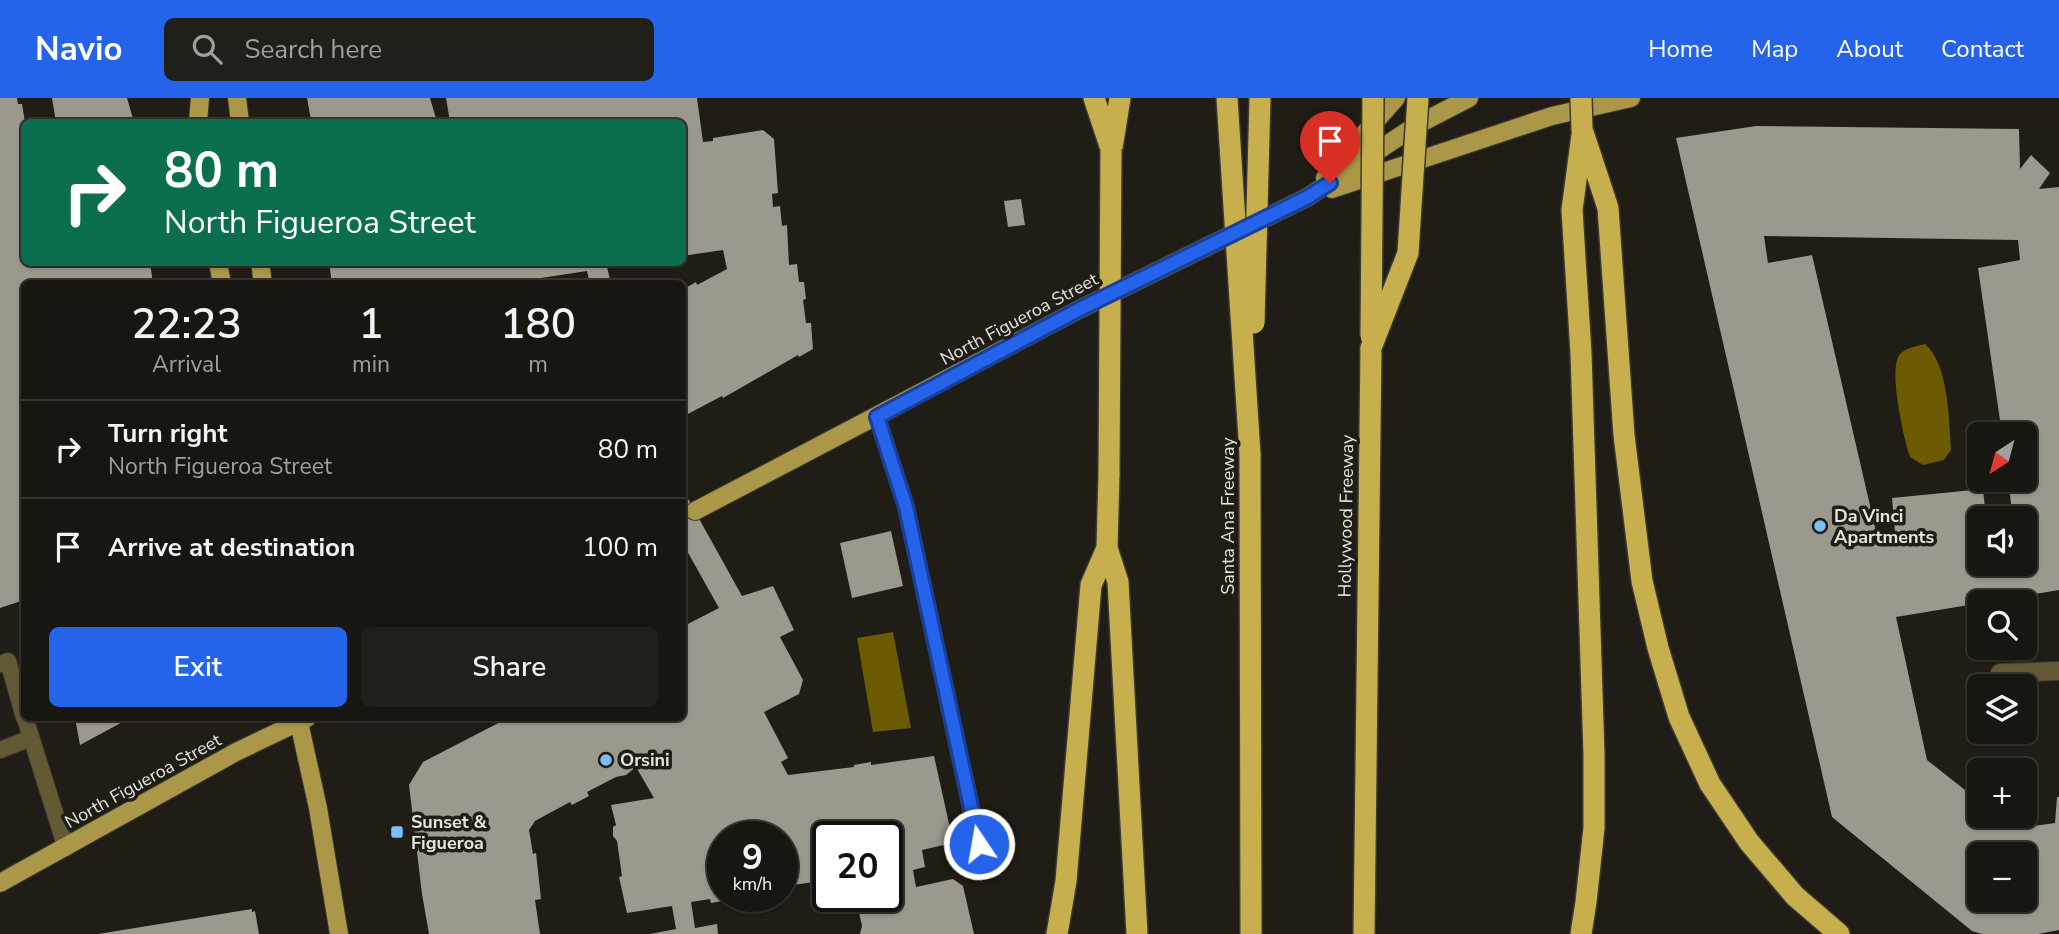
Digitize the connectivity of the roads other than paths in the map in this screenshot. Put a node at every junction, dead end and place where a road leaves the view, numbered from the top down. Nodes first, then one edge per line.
1 (200, 98) edge
2 (237, 98) edge
3 (1094, 98) edge
4 (1121, 98) edge
5 (1227, 98) edge
6 (1260, 98) edge
7 (1373, 98) edge
8 (1396, 98) edge
9 (1418, 98) edge
10 (1469, 98) edge
11 (1581, 98) edge
12 (1631, 98) edge
13 (198, 119) edge
14 (240, 119) edge
15 (1582, 129) junction
16 (1111, 149) junction
17 (1308, 197) junction
18 (1371, 348) junction
19 (877, 417) junction
20 (1250, 454) junction
21 (695, 510) dead end
22 (1107, 548) junction
23 (0, 664) edge
24 (2059, 671) edge
25 (2000, 673) dead end
26 (21, 704) edge
27 (26, 721) edge
28 (298, 721) edge
29 (302, 721) edge
30 (31, 738) junction
31 (0, 750) edge
32 (66, 848) junction
33 (984, 870) dead end
34 (0, 883) edge
35 (1365, 923) edge
36 (340, 934) edge
37 (1057, 934) edge
38 (1137, 934) edge
39 (1251, 934) edge
40 (1581, 934) edge
41 (1839, 934) edge

1 - 13 main road
2 - 14 main road
3 - 16 highway
4 - 16 highway
5 - 20 highway, bridge
6 - 20 highway, Santa Ana Freeway, bridge
7 - 18 highway, Hollywood Freeway, bridge
8 - 17 main road
9 - 18 highway, bridge
10 - 17 main road, North Figueroa Street
11 - 15 highway, bridge
12 - 17 main road
15 - 40 highway
15 - 41 highway
16 - 22 highway, bridge
17 - 19 main road, North Figueroa Street
18 - 35 highway, Hollywood Freeway
19 - 21 main road, North Figueroa Street
19 - 33 lane
20 - 39 highway, Santa Ana Freeway
22 - 37 highway
22 - 38 highway
23 - 26 lane
24 - 25 street
27 - 30 lane
28 - 32 main road, North Figueroa Street
29 - 36 main road
30 - 31 lane
30 - 32 lane
32 - 34 main road, North Figueroa Street

